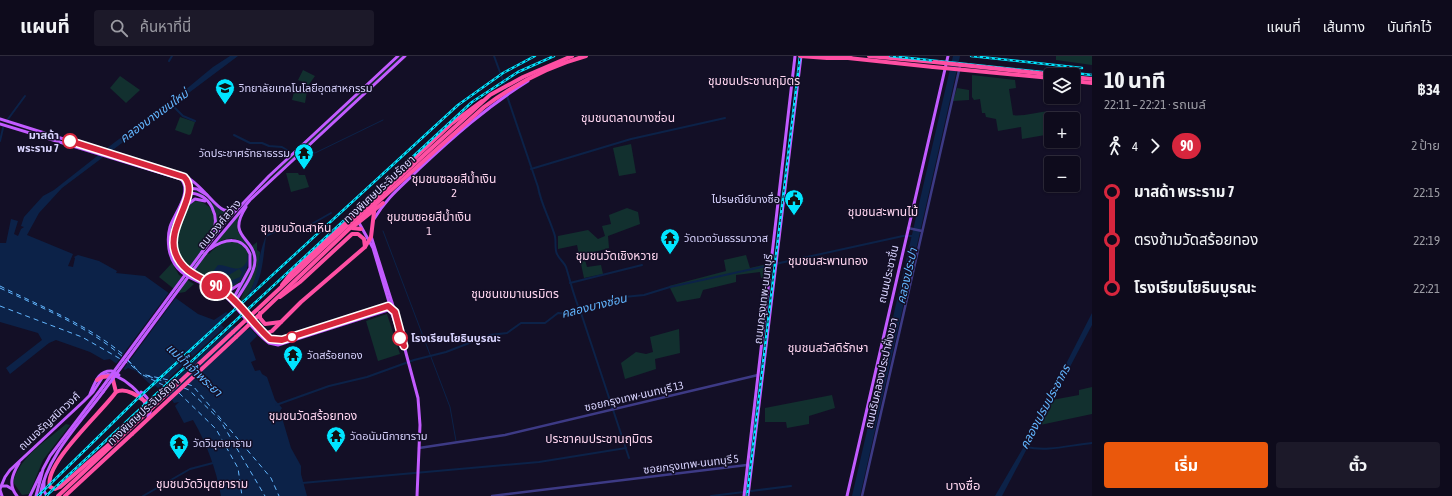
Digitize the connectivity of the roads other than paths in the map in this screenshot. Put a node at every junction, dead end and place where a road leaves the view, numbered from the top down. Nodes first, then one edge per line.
1 (398, 56) edge
2 (405, 56) edge
3 (572, 56) edge
4 (577, 56) edge
5 (586, 56) edge
6 (591, 56) edge
7 (795, 56) edge
8 (800, 56) edge
9 (814, 56) edge
10 (830, 56) edge
11 (869, 56) edge
12 (948, 56) edge
13 (851, 58) junction
14 (960, 66) dead end
15 (945, 69) junction
16 (1044, 74) edge
17 (1044, 77) edge
18 (1080, 78) edge
19 (1092, 79) edge
20 (1080, 81) edge
21 (1092, 82) edge
22 (490, 95) junction
23 (789, 108) junction
24 (794, 109) junction
25 (0, 119) edge
26 (0, 124) edge
27 (20, 126) junction
28 (40, 132) junction
29 (36, 135) junction
30 (45, 137) junction
31 (181, 175) junction
32 (402, 178) junction
33 (185, 188) junction
34 (189, 188) junction
35 (780, 188) junction
36 (785, 188) junction
37 (184, 193) junction
38 (189, 193) junction
39 (245, 200) junction
40 (250, 200) junction
41 (214, 202) junction
42 (383, 203) junction
43 (211, 205) junction
44 (183, 210) junction
45 (228, 223) junction
46 (358, 223) junction
47 (351, 228) junction
48 (908, 228) junction
49 (361, 229) junction
50 (922, 230) junction
51 (207, 244) junction
52 (365, 248) junction
53 (207, 252) junction
54 (243, 281) junction
55 (218, 287) junction
56 (242, 291) junction
57 (387, 291) junction
58 (272, 300) junction
59 (233, 302) junction
60 (769, 305) junction
61 (239, 306) junction
62 (388, 306) junction
63 (393, 308) junction
64 (281, 322) junction
65 (254, 325) junction
66 (325, 328) junction
67 (263, 334) junction
68 (404, 346) junction
69 (760, 376) junction
70 (102, 377) junction
71 (97, 380) junction
72 (102, 391) junction
73 (116, 392) junction
74 (89, 395) junction
75 (146, 402) junction
76 (142, 417) junction
77 (72, 427) joint
78 (419, 448) junction
79 (21, 460) junction
80 (747, 465) junction
81 (45, 475) junction
82 (748, 484) junction
83 (0, 488) edge
84 (12, 490) junction
85 (64, 490) junction
86 (17, 495) edge
87 (2, 496) edge
88 (32, 496) edge
89 (40, 496) edge
90 (47, 496) edge
91 (54, 496) edge
92 (58, 496) edge
93 (64, 496) edge
94 (417, 496) edge
95 (492, 496) edge
96 (744, 496) edge
97 (748, 496) edge
98 (847, 496) edge
99 (862, 496) edge

1 - 39 main road, ถนนวงศ์สว่าง
2 - 40 main road, ถนนวงศ์สว่าง
3 - 22 highway, ทางพิเศษประจิมรัถยา, bridge
4 - 32 main road, bridge
5 - 58 highway, ทางพิเศษประจิมรัถยา, bridge
6 - 42 main road, bridge
7 - 23 main road, ถนนกรุงเทพ-นนทบุรี
8 - 13 highway, bridge
8 - 24 main road, ถนนกรุงเทพ-นนทบุรี
9 - 15 street
10 - 13 highway, bridge
11 - 16 highway, bridge
12 - 15 main road, ถนนประชาชื่น
13 - 17 highway, bridge
14 - 50 street, ถนนริมคลองประปาฝั่งขวา
15 - 48 main road, ถนนประชาชื่น
18 - 19 highway
20 - 21 highway
22 - 52 highway, bridge
22 - 58 highway, ทางพิเศษประจิมรัถยา, bridge
23 - 24 main road
23 - 35 main road, ถนนกรุงเทพ-นนทบุรี
24 - 36 main road, ถนนกรุงเทพ-นนทบุรี
25 - 27 main road
26 - 29 main road
27 - 28 main road
27 - 29 main road
28 - 30 main road
28 - 31 main road
29 - 30 main road
30 - 33 main road
31 - 34 main road
31 - 41 main road
32 - 46 main road
32 - 58 highway, bridge
33 - 34 main road
33 - 37 main road
34 - 38 main road
34 - 41 main road
35 - 36 main road
35 - 60 main road, ถนนกรุงเทพ-นนทบุรี
36 - 60 main road, ถนนกรุงเทพ-นนทบุรี
37 - 38 main road
37 - 59 main road
38 - 43 main road
38 - 44 main road
39 - 41 main road
39 - 45 main road, ถนนวงศ์สว่าง
40 - 45 main road, ถนนวงศ์สว่าง
40 - 56 main road
42 - 46 highway
42 - 57 main road
43 - 44 main road
43 - 51 main road
44 - 55 main road
45 - 51 main road, ถนนวงศ์สว่าง
45 - 53 main road, ถนนวงศ์สว่าง
46 - 47 highway
46 - 49 main road
47 - 49 highway
47 - 64 highway
48 - 50 street
48 - 98 main road, ถนนประชาชื่น
49 - 57 main road
50 - 99 street, ถนนริมคลองประปาฝั่งขวา
51 - 72 main road, ถนนวงศ์สว่าง, bridge
52 - 58 highway, bridge
52 - 64 highway
53 - 54 main road
53 - 72 main road, ถนนวงศ์สว่าง, bridge
54 - 55 main road
54 - 59 main road
55 - 59 main road
56 - 59 main road
56 - 61 main road
57 - 62 main road
57 - 63 main road
58 - 76 highway, ทางพิเศษประจิมรัถยา, bridge
58 - 93 highway, ทางพิเศษประจิมรัถยา, bridge
59 - 61 main road
59 - 65 main road
60 - 69 main road, ถนนกรุงเทพ-นนทบุรี
61 - 65 main road
62 - 63 main road
62 - 66 main road
63 - 68 main road
64 - 67 highway
65 - 67 main road
66 - 67 main road
66 - 68 main road
68 - 78 main road
69 - 78 street, ซอยกรุงเทพ-นนทบุรี 13
69 - 80 main road, ถนนกรุงเทพ-นนทบุรี
69 - 82 main road, ถนนกรุงเทพ-นนทบุรี
70 - 71 highway
70 - 73 highway
70 - 74 main road, ถนนจรัญสนิทวงศ์
70 - 75 main road
71 - 74 main road, ถนนจรัญสนิทวงศ์
71 - 93 main road
72 - 77 main road, ถนนวงศ์สว่าง
72 - 81 main road, ถนนวงศ์สว่าง
73 - 75 highway
73 - 76 highway, bridge
74 - 79 main road, ถนนจรัญสนิทวงศ์
75 - 85 main road
76 - 92 highway, ทางพิเศษประจิมรัถยา, bridge
77 - 88 main road, ถนนจรัญสนิทวงศ์
78 - 94 main road
79 - 83 main road, ถนนจรัญสนิทวงศ์
79 - 84 main road, ถนนจรัญสนิทวงศ์
80 - 82 main road, ถนนกรุงเทพ-นนทบุรี
80 - 95 street, ซอยกรุงเทพ-นนทบุรี 5
81 - 89 main road
81 - 90 main road
82 - 96 main road, ถนนกรุงเทพ-นนทบุรี
82 - 97 main road, ถนนกรุงเทพ-นนทบุรี
83 - 84 main road
83 - 87 main road
84 - 86 main road
85 - 91 main road
85 - 93 main road

